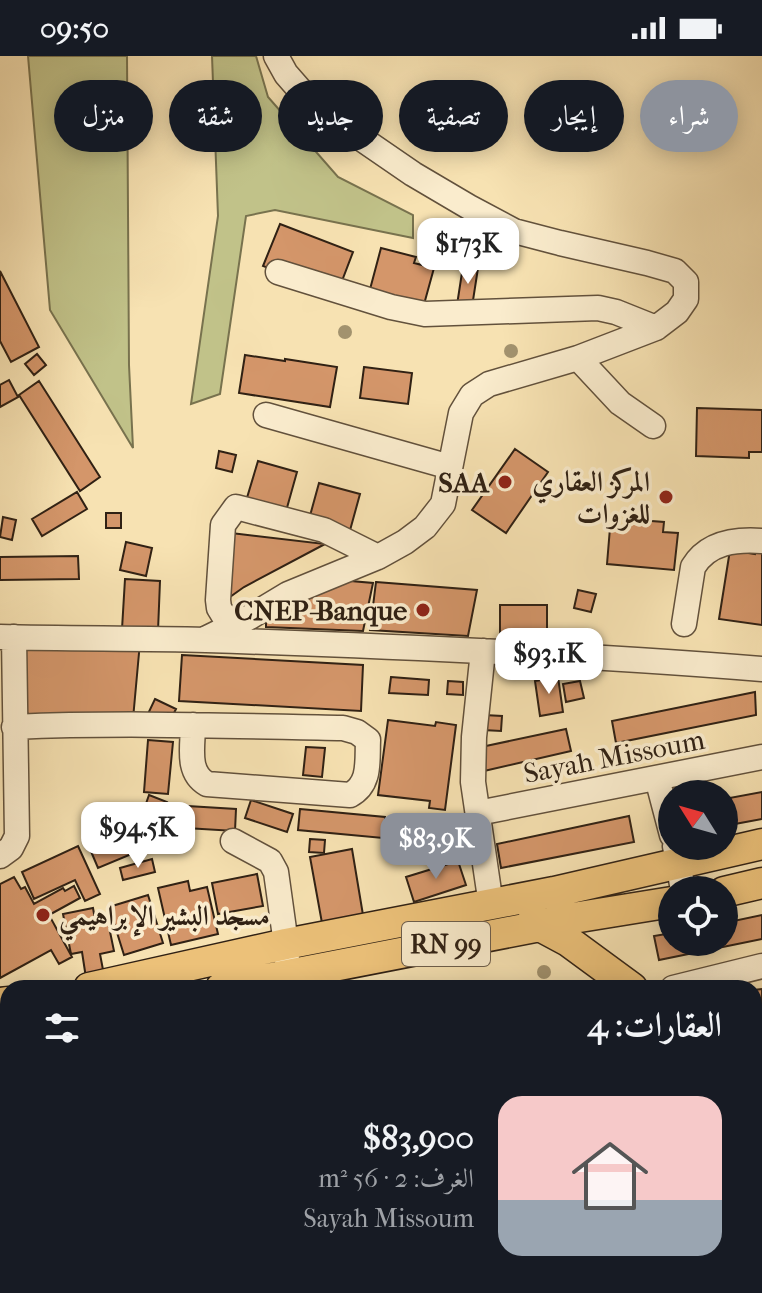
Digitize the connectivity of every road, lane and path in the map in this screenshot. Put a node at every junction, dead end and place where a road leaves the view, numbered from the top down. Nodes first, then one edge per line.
1 (276, 56) edge
2 (278, 272) dead end
3 (656, 328) junction
4 (578, 358) junction
5 (266, 415) dead end
6 (653, 426) dead end
7 (450, 467) junction
8 (762, 541) edge
9 (378, 557) junction
10 (684, 624) dead end
11 (230, 626) junction
12 (7, 637) edge
13 (203, 640) junction
14 (483, 651) junction
15 (762, 669) edge
16 (193, 725) junction
17 (14, 727) junction
18 (762, 757) edge
19 (657, 778) junction
20 (658, 782) edge
21 (478, 813) junction
22 (233, 841) dead end
23 (762, 844) edge
24 (738, 848) edge
25 (0, 856) edge
26 (675, 860) edge
27 (762, 883) edge
28 (738, 889) edge
29 (658, 904) edge
30 (491, 905) junction
31 (557, 920) junction
32 (286, 944) junction
33 (762, 966) edge
34 (287, 974) junction
35 (125, 980) edge
36 (259, 980) edge
37 (623, 980) edge
38 (705, 980) edge

1 - 3 street
2 - 3 street
3 - 4 street
4 - 6 street
4 - 7 street
5 - 7 street
7 - 9 street
8 - 10 street
9 - 11 street
9 - 11 street
11 - 13 street
12 - 13 street
12 - 17 street
13 - 14 street
14 - 15 street
14 - 21 street
16 - 16 street
16 - 17 street
17 - 25 street
18 - 19 street, Sayah Missoum
19 - 20 street
19 - 21 street, Sayah Missoum
21 - 30 street
22 - 32 street
23 - 24 main road, RN 99
26 - 31 main road, RN 99
27 - 28 main road
29 - 31 main road, RN 99
30 - 31 main road, RN 99
30 - 32 main road, RN 99
31 - 34 main road, RN 99
31 - 37 main road
32 - 34 street
32 - 35 main road, RN 99
33 - 38 street
34 - 36 main road, RN 99

